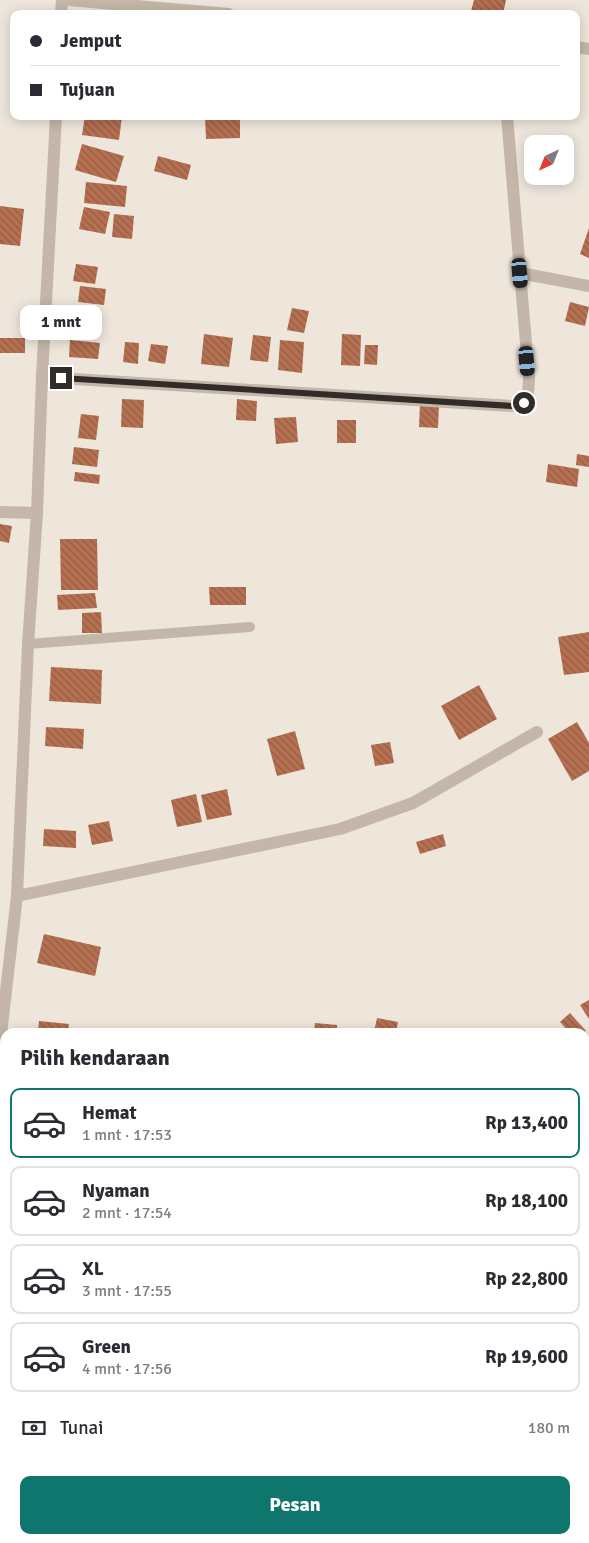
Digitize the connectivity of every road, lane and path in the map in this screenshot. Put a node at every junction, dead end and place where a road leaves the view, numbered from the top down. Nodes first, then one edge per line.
1 (69, 0) edge
2 (183, 10) edge
3 (56, 120) edge
4 (507, 120) edge
5 (520, 273) junction
6 (589, 286) edge
7 (42, 377) junction
8 (0, 512) edge
9 (37, 513) junction
10 (250, 627) dead end
11 (28, 644) junction
12 (537, 732) dead end
13 (17, 896) junction
14 (2, 1028) edge

1 - 2 street
3 - 7 street
4 - 5 street
5 - 6 street
5 - 7 street
7 - 9 street
8 - 9 street
9 - 11 street
10 - 11 lane
11 - 13 street
12 - 13 street
13 - 14 street

